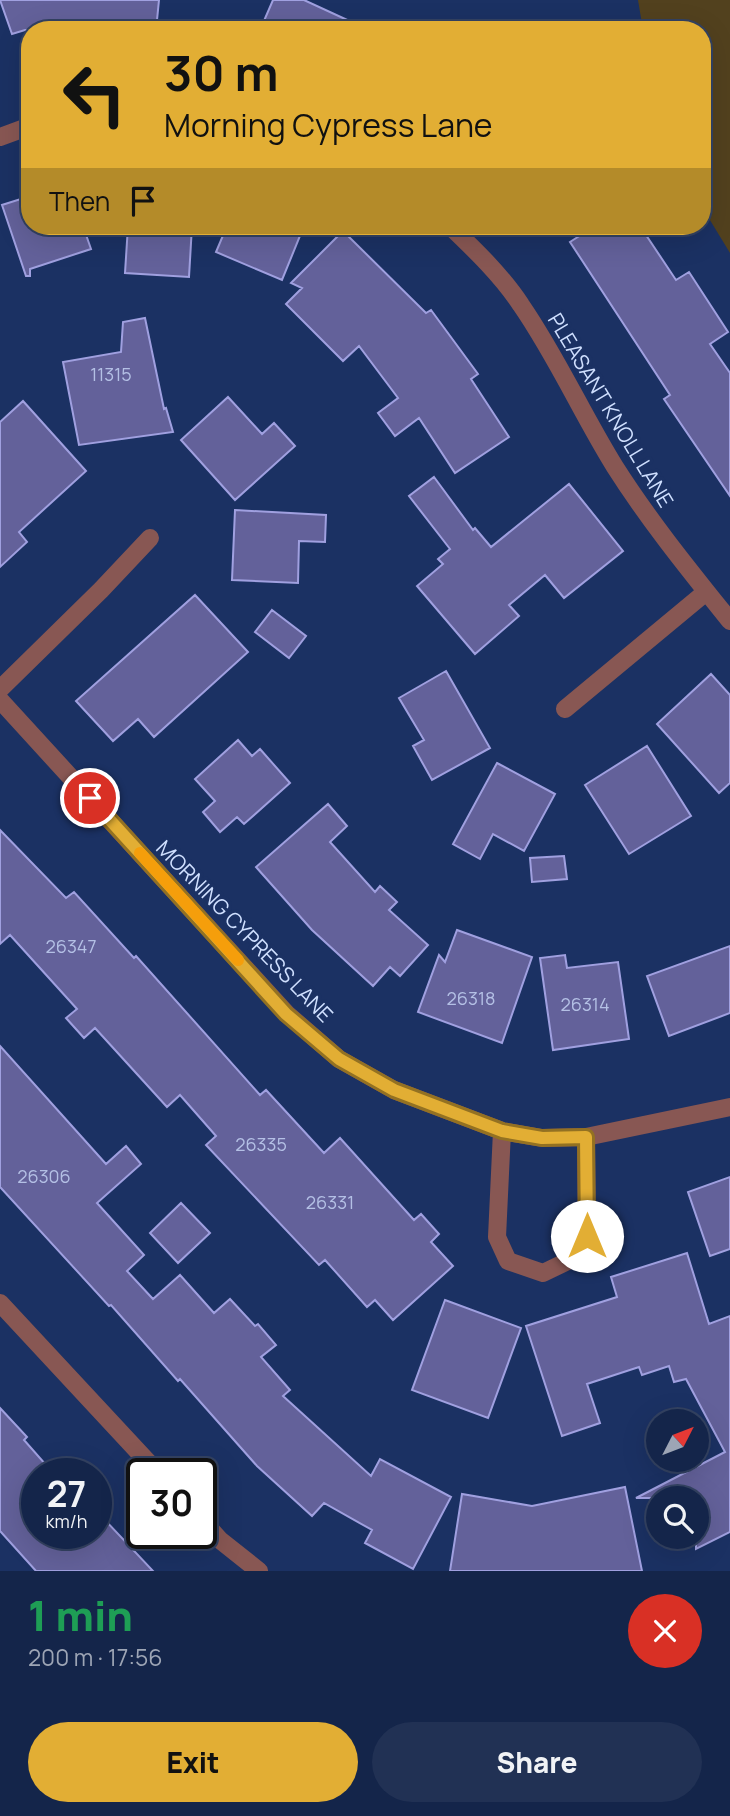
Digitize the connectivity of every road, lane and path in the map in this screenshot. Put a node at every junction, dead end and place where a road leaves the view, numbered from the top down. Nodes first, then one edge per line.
1 (21, 129) edge
2 (0, 137) edge
3 (459, 235) edge
4 (150, 538) dead end
5 (706, 592) junction
6 (730, 621) edge
7 (0, 689) edge
8 (0, 701) edge
9 (565, 709) dead end
10 (730, 1107) edge
11 (502, 1131) junction
12 (586, 1137) junction
13 (0, 1304) edge
14 (144, 1458) edge
15 (217, 1537) edge
16 (259, 1571) edge

1 - 2 street
3 - 5 street, PLEASANT KNOLL LANE
4 - 7 street
5 - 6 street, PLEASANT KNOLL LANE
5 - 9 street
8 - 11 street, MORNING CYPRESS LANE
10 - 12 street, MORNING CYPRESS LANE
11 - 12 street, MORNING CYPRESS LANE
11 - 12 street
13 - 14 street
15 - 16 street

